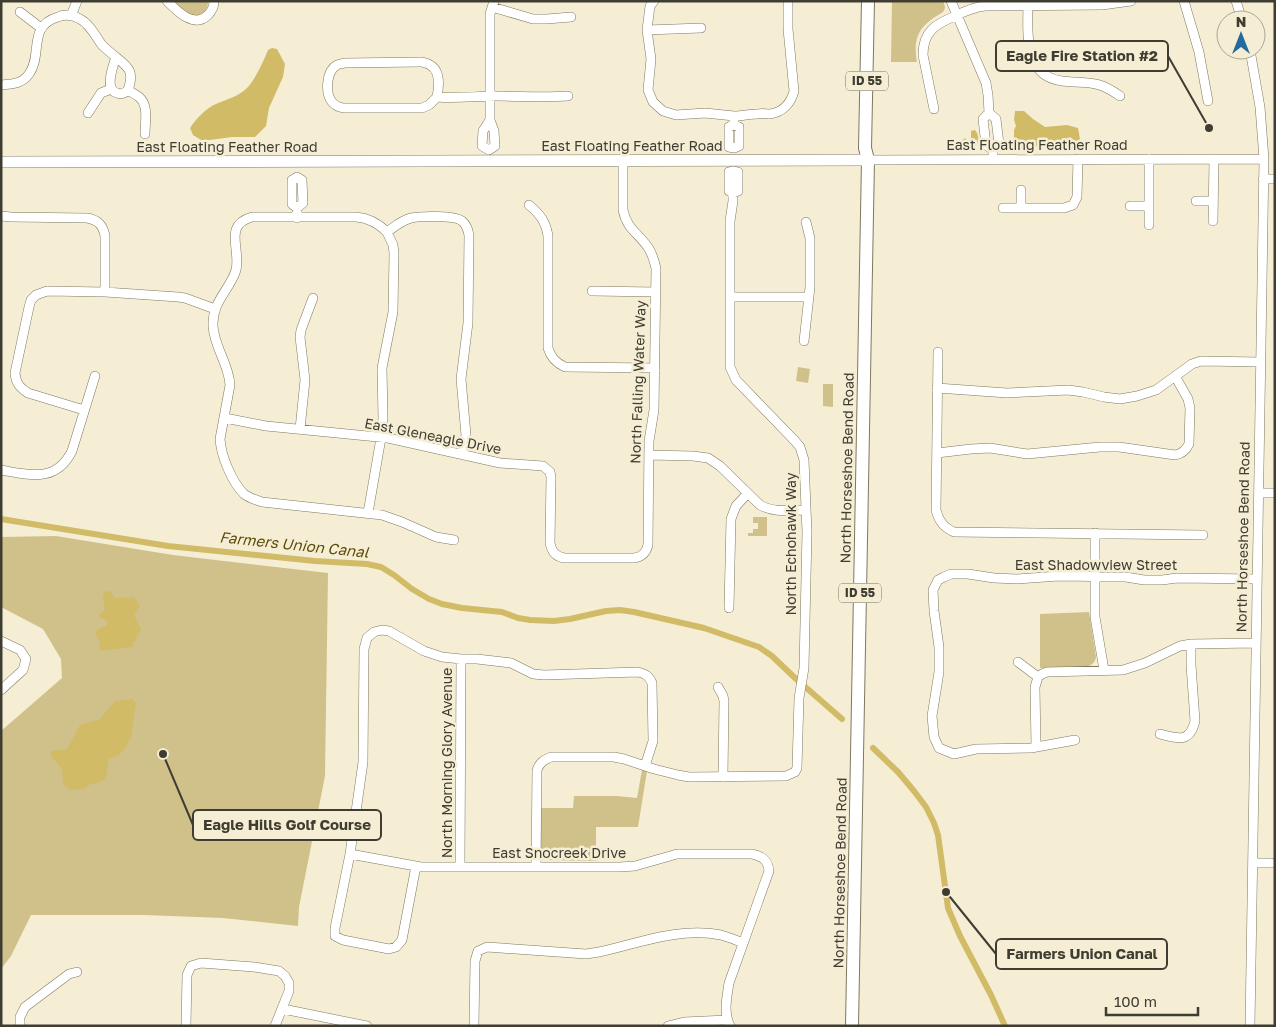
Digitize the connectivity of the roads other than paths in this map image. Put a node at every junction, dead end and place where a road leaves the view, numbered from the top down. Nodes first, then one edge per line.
1 (77, 1) edge
2 (167, 1) edge
3 (214, 1) edge
4 (654, 1) edge
5 (788, 1) edge
6 (868, 1) edge
7 (951, 1) edge
8 (1131, 1) edge
9 (1184, 1) edge
10 (1028, 3) edge
11 (493, 4) edge
12 (20, 12) dead end
13 (957, 15) junction
14 (71, 16) junction
15 (571, 17) dead end
16 (41, 28) junction
17 (702, 28) dead end
18 (647, 30) junction
19 (116, 57) junction
20 (1252, 60) edge
21 (1, 85) edge
22 (111, 89) junction
23 (128, 90) junction
24 (490, 96) junction
25 (568, 96) dead end
26 (1120, 96) dead end
27 (437, 97) junction
28 (1208, 101) dead end
29 (934, 109) dead end
30 (88, 113) dead end
31 (734, 121) junction
32 (145, 134) dead end
33 (489, 155) junction
34 (993, 155) junction
35 (1150, 159) junction
36 (1214, 159) junction
37 (1264, 159) junction
38 (868, 160) junction
39 (1078, 160) junction
40 (297, 161) junction
41 (623, 161) junction
42 (1, 162) edge
43 (734, 166) junction
44 (1263, 179) junction
45 (1275, 179) edge
46 (1021, 190) dead end
47 (1196, 201) dead end
48 (1213, 201) junction
49 (529, 205) dead end
50 (1130, 206) dead end
51 (1149, 206) junction
52 (1003, 208) dead end
53 (1021, 208) junction
54 (1, 216) edge
55 (297, 218) junction
56 (1213, 221) dead end
57 (806, 222) dead end
58 (1149, 226) dead end
59 (387, 232) junction
60 (592, 291) dead end
61 (105, 292) junction
62 (656, 292) junction
63 (730, 297) junction
64 (313, 298) dead end
65 (809, 298) junction
66 (215, 309) junction
67 (804, 341) dead end
68 (938, 352) dead end
69 (1260, 362) junction
70 (655, 368) junction
71 (95, 376) dead end
72 (1175, 376) junction
73 (937, 388) junction
74 (84, 410) junction
75 (225, 418) junction
76 (300, 429) junction
77 (381, 438) junction
78 (937, 453) junction
79 (462, 454) junction
80 (649, 455) junction
81 (1, 470) edge
82 (1259, 493) junction
83 (1275, 493) edge
84 (747, 494) junction
85 (806, 510) junction
86 (368, 513) junction
87 (1095, 533) junction
88 (1203, 535) dead end
89 (454, 540) dead end
90 (554, 553) joint
91 (1095, 576) junction
92 (1257, 579) junction
93 (729, 608) dead end
94 (1, 641) edge
95 (1256, 643) junction
96 (1191, 644) junction
97 (461, 659) junction
98 (1018, 662) dead end
99 (1104, 670) junction
100 (1038, 677) junction
101 (718, 687) dead end
102 (1, 690) edge
103 (1160, 734) dead end
104 (1075, 740) dead end
105 (1036, 747) junction
106 (645, 766) junction
107 (724, 777) junction
108 (350, 854) junction
109 (1253, 863) junction
110 (1273, 863) edge
111 (416, 866) junction
112 (460, 867) junction
113 (536, 867) junction
114 (743, 943) junction
115 (76, 972) dead end
116 (282, 1009) junction
117 (728, 1023) edge
118 (20, 1026) edge
119 (186, 1026) edge
120 (275, 1026) edge
121 (367, 1026) edge
122 (474, 1026) edge
123 (668, 1026) edge
124 (852, 1026) edge
125 (1250, 1026) edge

1 - 14 street
2 - 3 street
4 - 18 street
5 - 31 street
6 - 38 highway, North Horseshoe Bend Road / ID 55
7 - 13 street
8 - 10 street
9 - 28 street
10 - 13 street
10 - 26 street
11 - 15 street
11 - 24 street
12 - 16 street
13 - 29 street
13 - 34 street
14 - 16 street
14 - 19 street
16 - 21 street
17 - 18 street
18 - 31 street
19 - 22 street
19 - 23 street
20 - 37 street, North Horseshoe Bend Road
22 - 23 street
22 - 30 street
23 - 32 street
24 - 25 street
24 - 27 street
24 - 33 street
27 - 27 street
31 - 43 street
33 - 40 main road, East Floating Feather Road
33 - 41 main road, East Floating Feather Road
34 - 38 street, East Floating Feather Road
34 - 39 street, East Floating Feather Road
35 - 36 street, East Floating Feather Road
35 - 39 street, East Floating Feather Road
35 - 51 street
36 - 37 street, East Floating Feather Road
36 - 48 street
37 - 44 street, North Horseshoe Bend Road
38 - 43 main road, East Floating Feather Road
38 - 124 highway, North Horseshoe Bend Road / ID 55
39 - 53 street
40 - 42 main road, East Floating Feather Road
40 - 55 street
41 - 43 main road, East Floating Feather Road
41 - 62 street, North Falling Water Way
43 - 63 street, North Echohawk Way
44 - 45 street
44 - 69 street, North Horseshoe Bend Road
46 - 53 street
47 - 48 street
48 - 56 street
49 - 70 street
50 - 51 street
51 - 58 street
52 - 53 street
54 - 61 street
55 - 59 street
55 - 66 street
57 - 65 street
59 - 77 street
59 - 79 street
60 - 62 street
61 - 66 street
61 - 74 street
62 - 70 street, North Falling Water Way
63 - 65 street
63 - 85 street, North Echohawk Way
64 - 76 street
65 - 67 street
66 - 75 street
68 - 73 street
69 - 72 street
69 - 82 street, North Horseshoe Bend Road
70 - 80 street, North Falling Water Way
71 - 74 street
72 - 73 street
72 - 78 street
73 - 78 street
74 - 81 street
75 - 76 street, East Gleneagle Drive
75 - 86 street
76 - 77 street, East Gleneagle Drive
77 - 79 street, East Gleneagle Drive
77 - 86 street
78 - 87 street
79 - 90 street, East Gleneagle Drive
80 - 84 street
80 - 90 street, North Falling Water Way
82 - 83 street
82 - 92 street, North Horseshoe Bend Road
84 - 85 street
84 - 93 street
85 - 107 street, North Echohawk Way
86 - 89 street
87 - 88 street
87 - 91 street
91 - 92 street, East Shadowview Street
91 - 99 street
91 - 105 street, East Shadowview Street
92 - 95 street, North Horseshoe Bend Road
94 - 102 street
95 - 96 street
95 - 109 street, North Horseshoe Bend Road
96 - 99 street
96 - 103 street
97 - 106 street
97 - 108 street
97 - 112 street, North Morning Glory Avenue
98 - 100 street
99 - 100 street
100 - 105 street
101 - 107 street
104 - 105 street
106 - 107 street
106 - 113 street
108 - 111 street, East Snocreek Drive
108 - 111 street
109 - 110 street
109 - 125 street, North Horseshoe Bend Road
111 - 112 street, East Snocreek Drive
112 - 113 street, East Snocreek Drive
113 - 114 street, East Snocreek Drive
114 - 117 street
114 - 122 street
115 - 118 street
116 - 119 street
116 - 120 street
116 - 121 street
117 - 123 street

